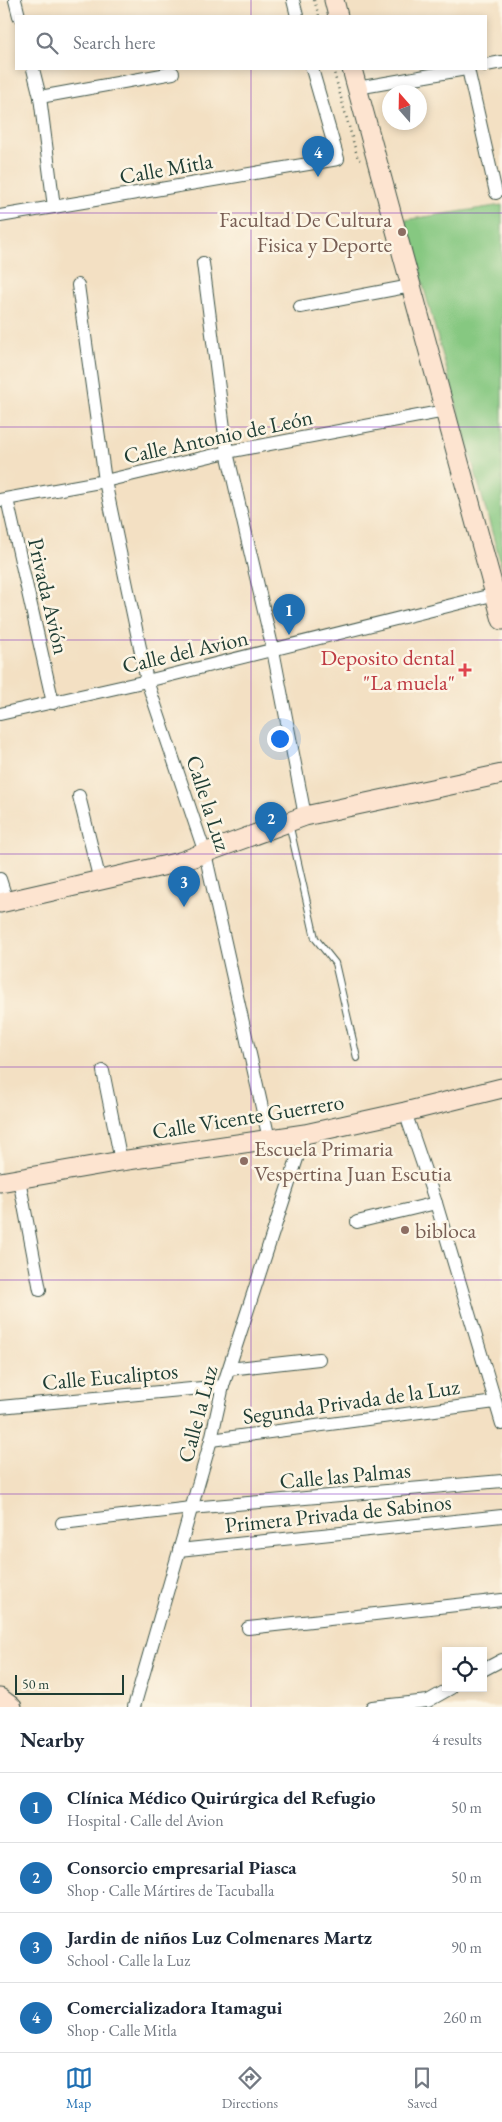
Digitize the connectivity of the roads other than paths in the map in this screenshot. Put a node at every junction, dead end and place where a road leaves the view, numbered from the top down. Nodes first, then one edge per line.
1 (15, 0) edge
2 (293, 0) edge
3 (334, 0) edge
4 (20, 15) edge
5 (297, 15) edge
6 (338, 15) edge
7 (502, 62) edge
8 (487, 65) edge
9 (33, 70) edge
10 (312, 70) edge
11 (352, 70) edge
12 (461, 70) edge
13 (467, 70) edge
14 (172, 73) dead end
15 (357, 88) junction
16 (40, 97) junction
17 (496, 193) dead end
18 (54, 208) junction
19 (0, 216) edge
20 (203, 263) dead end
21 (78, 285) dead end
22 (411, 286) junction
23 (300, 307) dead end
24 (445, 411) junction
25 (227, 452) junction
26 (105, 480) junction
27 (4, 500) edge
28 (496, 594) junction
29 (502, 620) edge
30 (273, 650) junction
31 (147, 681) junction
32 (53, 702) junction
33 (0, 714) edge
34 (502, 774) edge
35 (79, 796) dead end
36 (297, 819) junction
37 (205, 853) junction
38 (0, 879) edge
39 (100, 881) junction
40 (4, 902) edge
41 (358, 1058) dead end
42 (104, 1071) dead end
43 (502, 1090) edge
44 (405, 1112) junction
45 (304, 1134) junction
46 (269, 1139) junction
47 (120, 1161) junction
48 (19, 1179) junction
49 (0, 1182) edge
50 (436, 1203) junction
51 (357, 1222) dead end
52 (40, 1290) dead end
53 (319, 1359) dead end
54 (229, 1369) junction
55 (223, 1386) junction
56 (495, 1402) junction
57 (0, 1407) edge
58 (502, 1424) edge
59 (211, 1440) junction
60 (502, 1481) edge
61 (191, 1508) junction
62 (502, 1516) edge
63 (62, 1523) dead end
64 (179, 1550) junction
65 (502, 1600) edge
66 (248, 1628) dead end
67 (502, 1660) edge
68 (487, 1668) edge
69 (444, 1692) edge
70 (0, 1698) edge
71 (12, 1707) edge
72 (134, 1707) edge
73 (372, 1707) edge

1 - 4 street
2 - 5 street
3 - 6 street
7 - 8 street
9 - 16 street
10 - 18 street, Calle Mitla
11 - 15 street
12 - 15 street
13 - 17 street
14 - 16 street
15 - 22 street
16 - 18 street
18 - 19 street, Calle Mitla
20 - 25 street
21 - 26 street, Calle la Luz
22 - 23 street
22 - 24 street
24 - 25 street, Calle Antonio de León
24 - 28 street
25 - 26 street, Calle Antonio de León
25 - 30 street
26 - 27 street, Calle Antonio de León
26 - 31 street, Calle la Luz
27 - 32 street, Privada Avión
28 - 29 street
28 - 30 street, Calle del Avion
30 - 31 street, Calle del Avion
30 - 36 street
31 - 32 street, Calle del Avion
31 - 37 street, Calle la Luz
32 - 33 street, Calle del Avion
34 - 36 street
35 - 39 street
36 - 37 street
36 - 41 lane
37 - 39 street
37 - 46 street, Calle la Luz
38 - 40 street
39 - 40 street
42 - 47 street
43 - 44 street, Calle Vicente Guerrero
44 - 45 street, Calle Vicente Guerrero
44 - 50 street
45 - 46 street, Calle Vicente Guerrero
45 - 54 street, Calle la Luz
46 - 47 street, Calle Vicente Guerrero
47 - 48 street, Calle Vicente Guerrero
48 - 49 street, Calle Vicente Guerrero
48 - 52 street
50 - 51 street
50 - 56 street
53 - 54 street
54 - 55 street, Calle la Luz
55 - 57 street, Calle Eucaliptos
55 - 59 street, Calle la Luz
56 - 58 street
56 - 59 street, Segunda Privada de la Luz
59 - 61 street, Calle la Luz
60 - 61 street, Calle las Palmas
61 - 63 street, Calle las Palmas
61 - 64 street, Calle la Luz
62 - 64 street, Primera Privada de Sabinos
64 - 72 street, Calle la Luz
65 - 66 street
67 - 68 street
69 - 73 street
70 - 71 street

